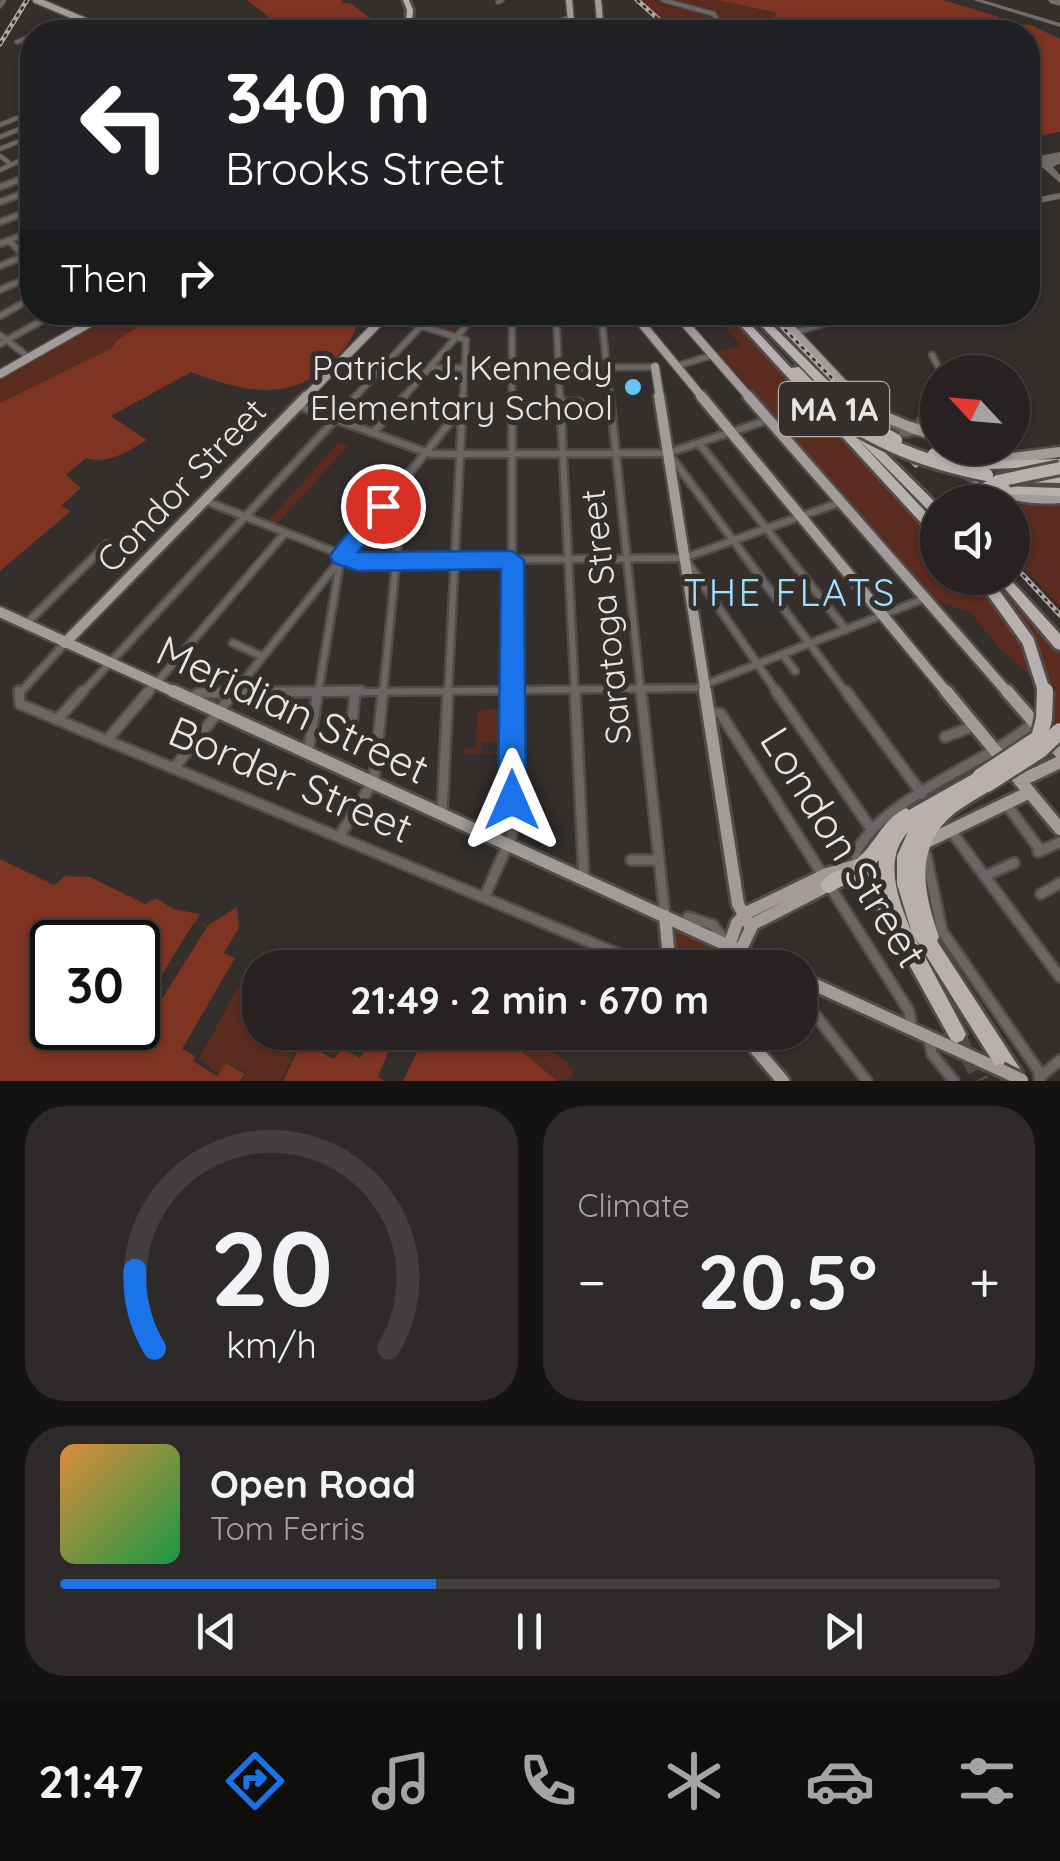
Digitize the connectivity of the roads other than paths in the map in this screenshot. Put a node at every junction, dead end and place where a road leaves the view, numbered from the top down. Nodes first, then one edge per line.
1 (4, 0) edge
2 (36, 0) edge
3 (569, 0) edge
4 (662, 0) edge
5 (0, 6) edge
6 (571, 17) junction
7 (80, 19) edge
8 (554, 20) edge
9 (571, 20) edge
10 (718, 20) edge
11 (20, 40) edge
12 (16, 42) dead end
13 (0, 152) edge
14 (20, 160) edge
15 (11, 164) junction
16 (0, 168) edge
17 (20, 170) edge
18 (20, 236) edge
19 (9, 240) junction
20 (0, 244) edge
21 (20, 252) edge
22 (31, 325) edge
23 (87, 325) edge
24 (377, 325) edge
25 (467, 325) edge
26 (512, 325) edge
27 (557, 325) edge
28 (603, 325) edge
29 (643, 325) edge
30 (649, 325) edge
31 (686, 325) edge
32 (744, 325) edge
33 (754, 325) edge
34 (756, 325) edge
35 (767, 325) edge
36 (788, 325) edge
37 (818, 325) edge
38 (421, 326) joint
39 (796, 332) junction
40 (652, 336) junction
41 (457, 337) junction
42 (2, 340) edge
43 (666, 352) junction
44 (712, 355) junction
45 (30, 358) junction
46 (658, 365) junction
47 (677, 366) junction
48 (607, 367) junction
49 (430, 368) junction
50 (465, 368) junction
51 (512, 368) junction
52 (559, 368) junction
53 (0, 374) edge
54 (816, 395) junction
55 (561, 402) junction
56 (580, 402) dead end
57 (298, 406) junction
58 (463, 406) junction
59 (871, 412) junction
60 (334, 419) junction
61 (769, 420) junction
62 (920, 423) edge
63 (732, 432) junction
64 (373, 433) junction
65 (920, 440) edge
66 (911, 441) junction
67 (699, 442) junction
68 (426, 452) junction
69 (1060, 452) edge
70 (668, 453) junction
71 (460, 454) junction
72 (512, 454) junction
73 (564, 454) junction
74 (616, 454) junction
75 (1030, 455) edge
76 (960, 465) edge
77 (1060, 471) edge
78 (987, 472) junction
79 (402, 481) junction
80 (992, 485) edge
81 (1030, 491) edge
82 (1060, 492) edge
83 (920, 494) edge
84 (920, 496) edge
85 (205, 500) junction
86 (841, 502) junction
87 (920, 513) edge
88 (244, 516) junction
89 (802, 516) junction
90 (766, 528) junction
91 (286, 533) junction
92 (732, 540) junction
93 (107, 544) dead end
94 (342, 556) junction
95 (626, 558) junction
96 (684, 558) junction
97 (569, 559) junction
98 (454, 560) junction
99 (512, 560) junction
100 (397, 561) junction
101 (996, 595) edge
102 (1017, 595) edge
103 (1027, 595) edge
104 (926, 598) junction
105 (0, 612) edge
106 (883, 615) junction
107 (26, 624) junction
108 (846, 630) junction
109 (1060, 631) edge
110 (65, 643) junction
111 (233, 643) dead end
112 (810, 644) junction
113 (1060, 644) edge
114 (783, 654) junction
115 (261, 656) junction
116 (109, 663) junction
117 (757, 665) junction
118 (795, 671) dead end
119 (154, 684) junction
120 (704, 686) junction
121 (640, 688) junction
122 (576, 689) junction
123 (512, 690) junction
124 (448, 691) junction
125 (320, 692) junction
126 (355, 692) junction
127 (384, 692) junction
128 (232, 694) junction
129 (17, 698) joint
130 (189, 700) junction
131 (708, 711) junction
132 (217, 712) junction
133 (57, 720) junction
134 (1034, 722) junction
135 (975, 726) junction
136 (1060, 730) edge
137 (351, 733) dead end
138 (945, 737) dead end
139 (1017, 738) junction
140 (107, 740) junction
141 (996, 752) junction
142 (307, 754) junction
143 (1059, 759) edge
144 (174, 768) junction
145 (984, 780) junction
146 (372, 784) junction
147 (1025, 786) junction
148 (922, 794) junction
149 (950, 801) junction
150 (1006, 803) junction
151 (442, 816) junction
152 (1060, 828) edge
153 (872, 830) junction
154 (950, 830) junction
155 (339, 838) junction
156 (1060, 842) edge
157 (923, 844) junction
158 (509, 846) junction
159 (631, 860) dead end
160 (659, 860) junction
161 (1014, 862) dead end
162 (861, 864) junction
163 (985, 876) junction
164 (583, 880) junction
165 (826, 880) junction
166 (1060, 884) edge
167 (871, 888) junction
168 (1041, 894) dead end
169 (484, 898) junction
170 (665, 916) junction
171 (746, 921) junction
172 (735, 948) junction
173 (609, 950) edge
174 (668, 950) edge
175 (739, 950) edge
176 (915, 952) junction
177 (938, 958) junction
178 (1060, 977) edge
179 (817, 986) edge
180 (817, 1022) edge
181 (912, 1029) junction
182 (957, 1034) tunnel mouth
183 (930, 1038) junction
184 (767, 1050) edge
185 (1060, 1060) edge
186 (1024, 1078) edge
187 (782, 1081) edge
188 (867, 1081) edge
189 (954, 1081) edge

1 - 5 street
2 - 7 main road
3 - 6 main road
4 - 10 street
6 - 8 street
6 - 9 main road
11 - 12 street
13 - 15 street
14 - 15 street
15 - 16 street
15 - 17 street
18 - 19 street
19 - 20 street
19 - 21 street
22 - 42 street
23 - 45 main road
24 - 57 main road, Condor Street
25 - 41 street
26 - 51 street
27 - 52 street
28 - 48 street, Saratoga Street
29 - 40 main road
30 - 40 main road
31 - 44 main road
32 - 54 highway, MA 1A
33 - 54 highway
34 - 84 highway, MA 1A
35 - 83 highway
36 - 39 main road
37 - 39 street
38 - 41 street
38 - 60 street
39 - 59 main road
40 - 43 main road
41 - 49 street
41 - 50 street
42 - 45 street
43 - 46 main road
43 - 47 main road
44 - 47 street
44 - 61 main road
45 - 53 main road
46 - 47 main road
46 - 48 street
46 - 70 main road
47 - 63 main road
48 - 52 street
48 - 74 street, Saratoga Street
49 - 50 street
49 - 64 street
50 - 51 street
50 - 58 street
51 - 52 street
51 - 72 street
52 - 55 street
54 - 66 highway, bridge
54 - 87 highway, MA 1A
55 - 56 street
55 - 73 street
57 - 60 street
57 - 85 main road, Condor Street
58 - 68 street
58 - 71 street
59 - 66 street
59 - 66 main road
60 - 64 street
60 - 88 street
61 - 63 street
61 - 86 main road
62 - 66 street
63 - 67 street
63 - 89 main road
64 - 68 street
65 - 66 main road
66 - 78 highway, bridge
67 - 70 street
67 - 90 street
68 - 71 street
68 - 79 street
69 - 75 main road
70 - 74 street
70 - 92 street
70 - 96 main road
71 - 72 street
71 - 98 street
72 - 73 street
72 - 99 street
73 - 74 street
73 - 97 street
74 - 95 street, Saratoga Street
76 - 82 main road
77 - 78 highway
77 - 80 highway, bridge
78 - 82 highway
79 - 94 street
79 - 100 street
81 - 82 highway, bridge
85 - 88 street
85 - 110 main road, Condor Street
86 - 89 street
86 - 104 main road
88 - 91 street
88 - 116 street
89 - 90 street
89 - 106 main road
90 - 92 street
90 - 108 street
91 - 94 street
91 - 119 street
92 - 96 street
92 - 112 street
93 - 107 street
94 - 100 street
94 - 115 street
94 - 125 street
95 - 96 street
95 - 97 street
95 - 121 street, Saratoga Street
96 - 117 street
96 - 120 main road
97 - 99 street
97 - 122 street
98 - 99 street
98 - 100 street
98 - 124 street
99 - 123 street
100 - 127 street
101 - 145 highway, bridge
102 - 113 highway
103 - 109 highway
104 - 106 street
104 - 134 main road
105 - 107 main road, Meridian Street
106 - 108 street
106 - 135 main road
107 - 110 main road, Meridian Street
108 - 112 street
110 - 116 main road, Meridian Street
110 - 129 street, Condor Street
111 - 115 street
112 - 114 street
112 - 148 street
114 - 117 street
114 - 118 street
115 - 128 street
116 - 119 main road, Meridian Street
116 - 133 street
117 - 120 street
117 - 153 street
119 - 130 main road, Meridian Street
119 - 140 street
120 - 121 street
120 - 131 main road
121 - 122 street
121 - 160 street, Saratoga Street
122 - 123 street
122 - 164 street
123 - 124 street
123 - 158 street
124 - 127 street
124 - 151 street
125 - 126 street
125 - 128 street
125 - 142 street
126 - 127 street
126 - 137 street
127 - 146 street
128 - 130 street
128 - 132 street
129 - 133 street, Border Street
130 - 132 main road, Meridian Street
131 - 165 street, London Street
131 - 171 main road
132 - 142 main road, Meridian Street
132 - 144 street
133 - 140 street, Border Street
134 - 139 street
134 - 143 main road
135 - 138 street
135 - 141 main road
136 - 145 highway, bridge
139 - 141 street
139 - 143 street
140 - 144 street, Border Street
141 - 147 main road
141 - 148 street
142 - 146 main road, Meridian Street
143 - 147 main road
144 - 155 street, Border Street
145 - 149 highway
146 - 151 main road, Meridian Street
146 - 155 street
147 - 150 main road
147 - 152 main road
148 - 153 street
149 - 157 highway
149 - 162 highway
149 - 176 highway
149 - 177 highway
150 - 154 main road
150 - 156 street
151 - 158 main road, Meridian Street
153 - 162 street
154 - 157 main road
154 - 163 street
155 - 169 street, Border Street
157 - 177 highway
157 - 186 street
158 - 164 main road, Meridian Street
158 - 169 street
159 - 160 street
160 - 170 street, Saratoga Street
161 - 163 street
162 - 165 main road
162 - 167 highway
163 - 178 street
164 - 170 main road, Meridian Street
165 - 167 highway
165 - 171 main road
165 - 181 street, London Street
166 - 168 street
167 - 176 highway
169 - 173 street, Border Street
170 - 172 main road, Meridian Street
170 - 174 main road
171 - 172 main road
172 - 175 main road, Meridian Street
176 - 182 highway
177 - 186 highway
179 - 181 main road
180 - 188 street
181 - 183 main road
183 - 186 main road
183 - 189 street
184 - 187 main road
185 - 186 street

